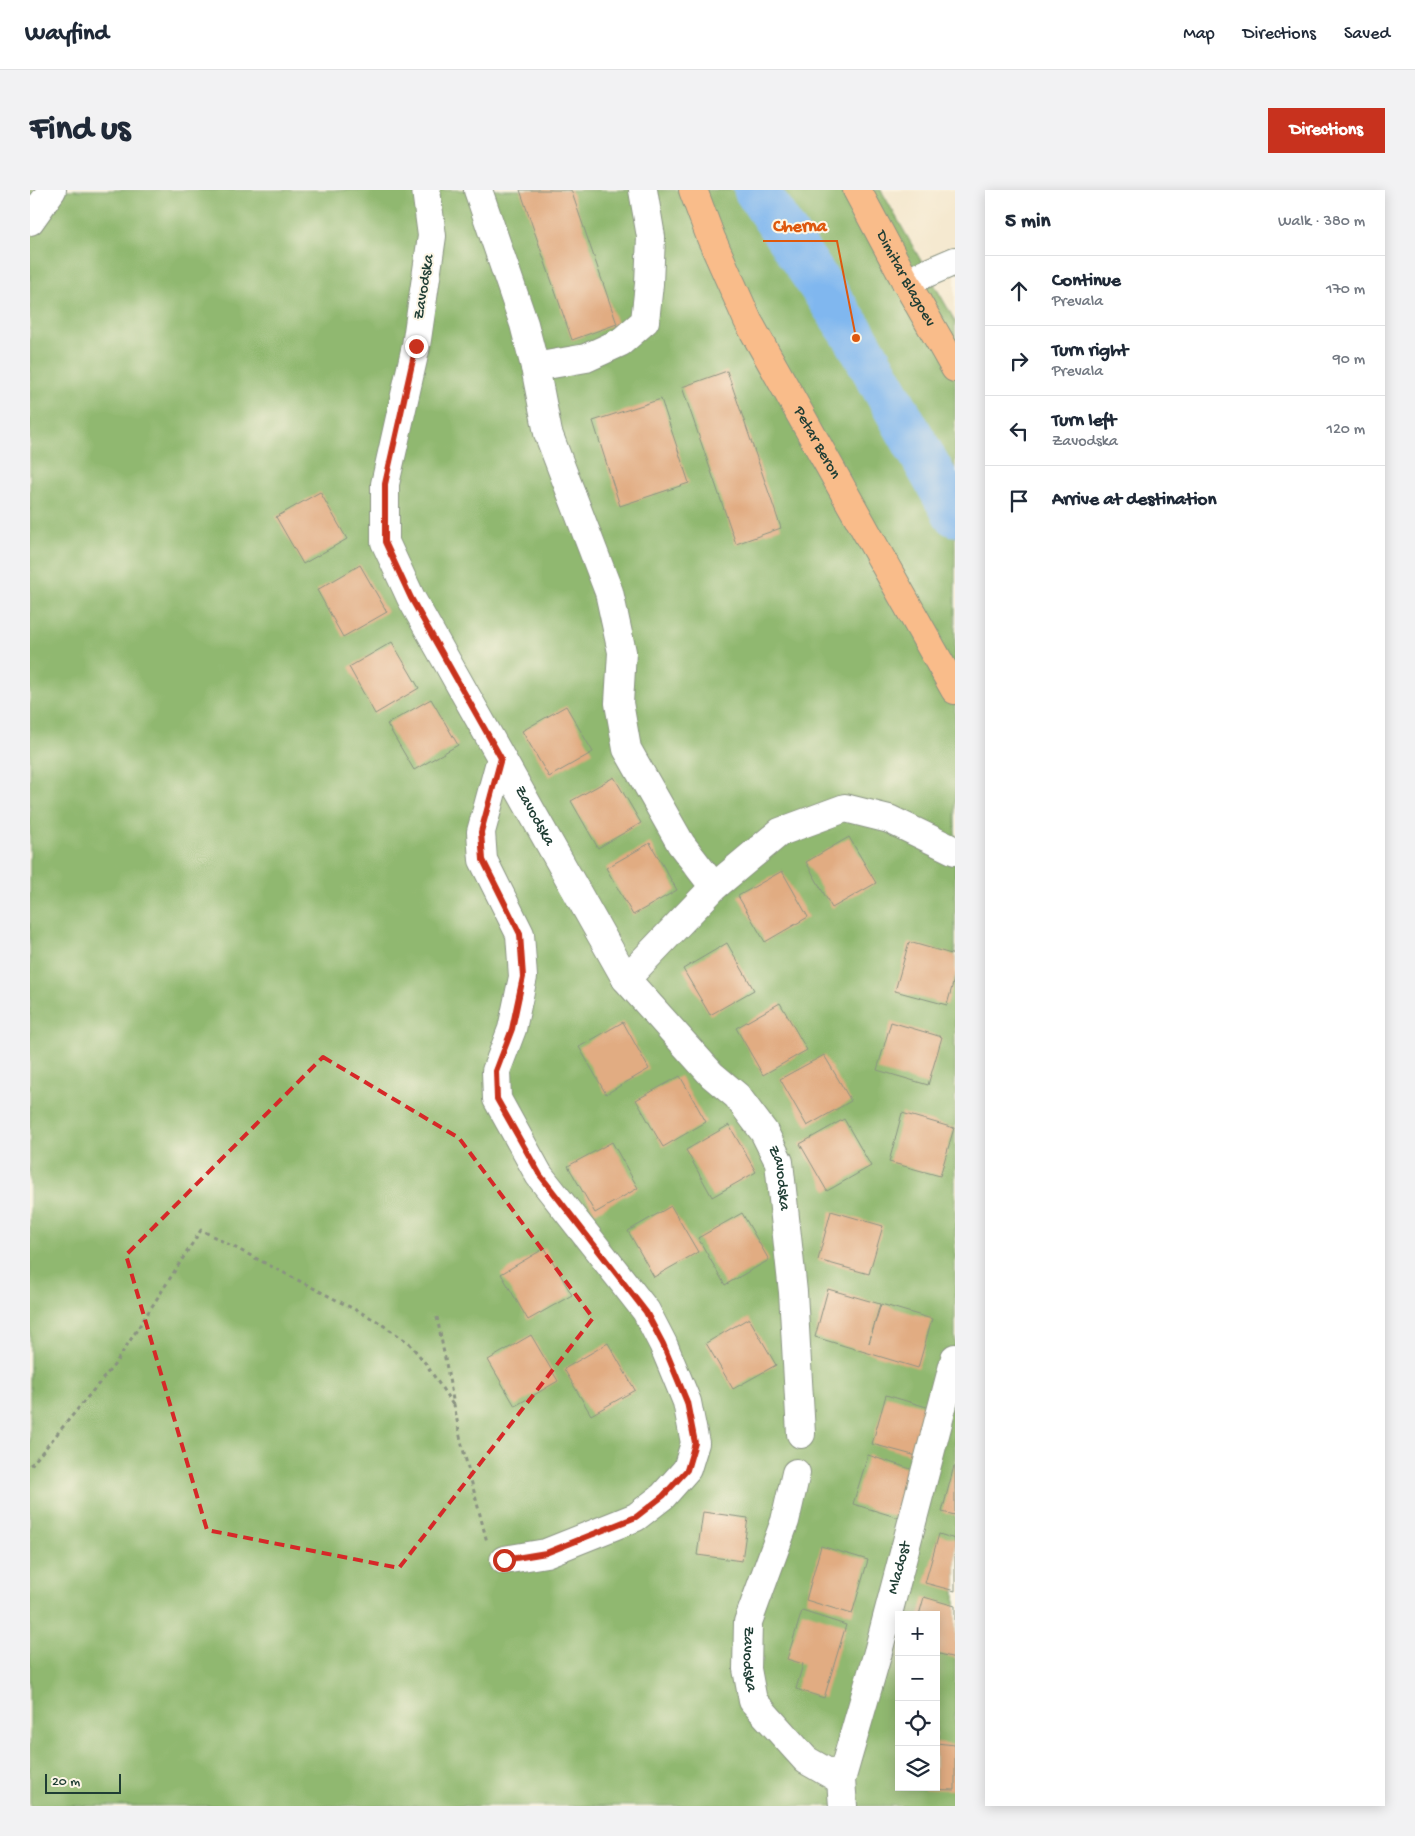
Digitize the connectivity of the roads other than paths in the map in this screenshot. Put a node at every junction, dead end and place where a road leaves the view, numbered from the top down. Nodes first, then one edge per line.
1 (52, 190) edge
2 (426, 190) edge
3 (478, 190) edge
4 (643, 190) edge
5 (693, 190) edge
6 (857, 190) edge
7 (30, 221) edge
8 (955, 261) edge
9 (906, 282) junction
10 (535, 367) junction
11 (955, 368) edge
12 (955, 690) edge
13 (501, 758) junction
14 (955, 851) edge
15 (714, 887) junction
16 (626, 979) junction
17 (955, 1358) edge
18 (801, 1434) dead end
19 (796, 1473) dead end
20 (504, 1560) road end
21 (842, 1793) edge

1 - 7 street
2 - 13 street, Zavodska
3 - 10 street
4 - 10 street
5 - 12 main road, Petar Beron
6 - 9 main road, Dimitar Blagoev
8 - 9 street
9 - 11 main road, Dimitar Blagoev
10 - 15 street
13 - 16 street, Zavodska
13 - 20 street
14 - 15 street
15 - 16 street
16 - 18 street, Zavodska
17 - 21 street, Mladost
19 - 21 street, Zavodska

